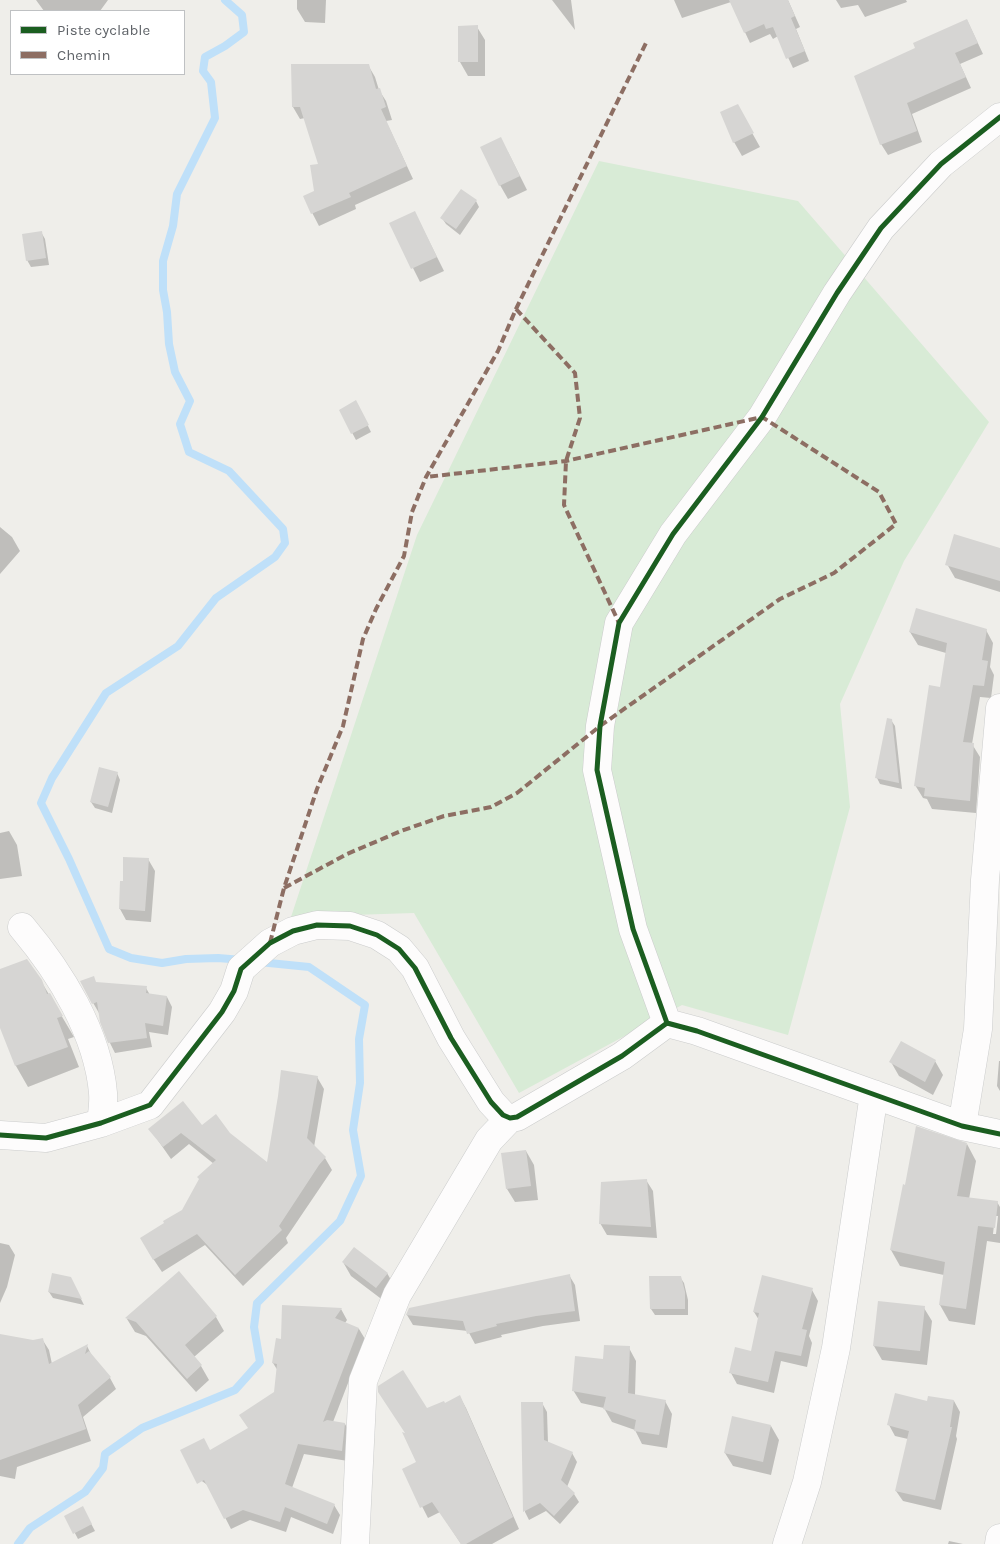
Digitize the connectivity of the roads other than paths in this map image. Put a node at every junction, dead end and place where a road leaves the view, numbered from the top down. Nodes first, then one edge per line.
1 (1000, 118) edge
2 (1000, 708) edge
3 (992, 881) edge
4 (22, 927) dead end
5 (667, 1023) junction
6 (874, 1094) junction
7 (510, 1118) junction
8 (101, 1123) junction
9 (962, 1126) junction
10 (1000, 1134) edge
11 (0, 1135) edge
12 (1000, 1538) edge
13 (355, 1544) edge
14 (787, 1544) edge
15 (999, 1544) edge

1 - 5 street
2 - 3 street
3 - 9 street
4 - 8 street
5 - 6 street
5 - 7 street
6 - 9 street
6 - 14 street
7 - 8 street
7 - 13 street
8 - 11 street
9 - 10 street
12 - 15 street

